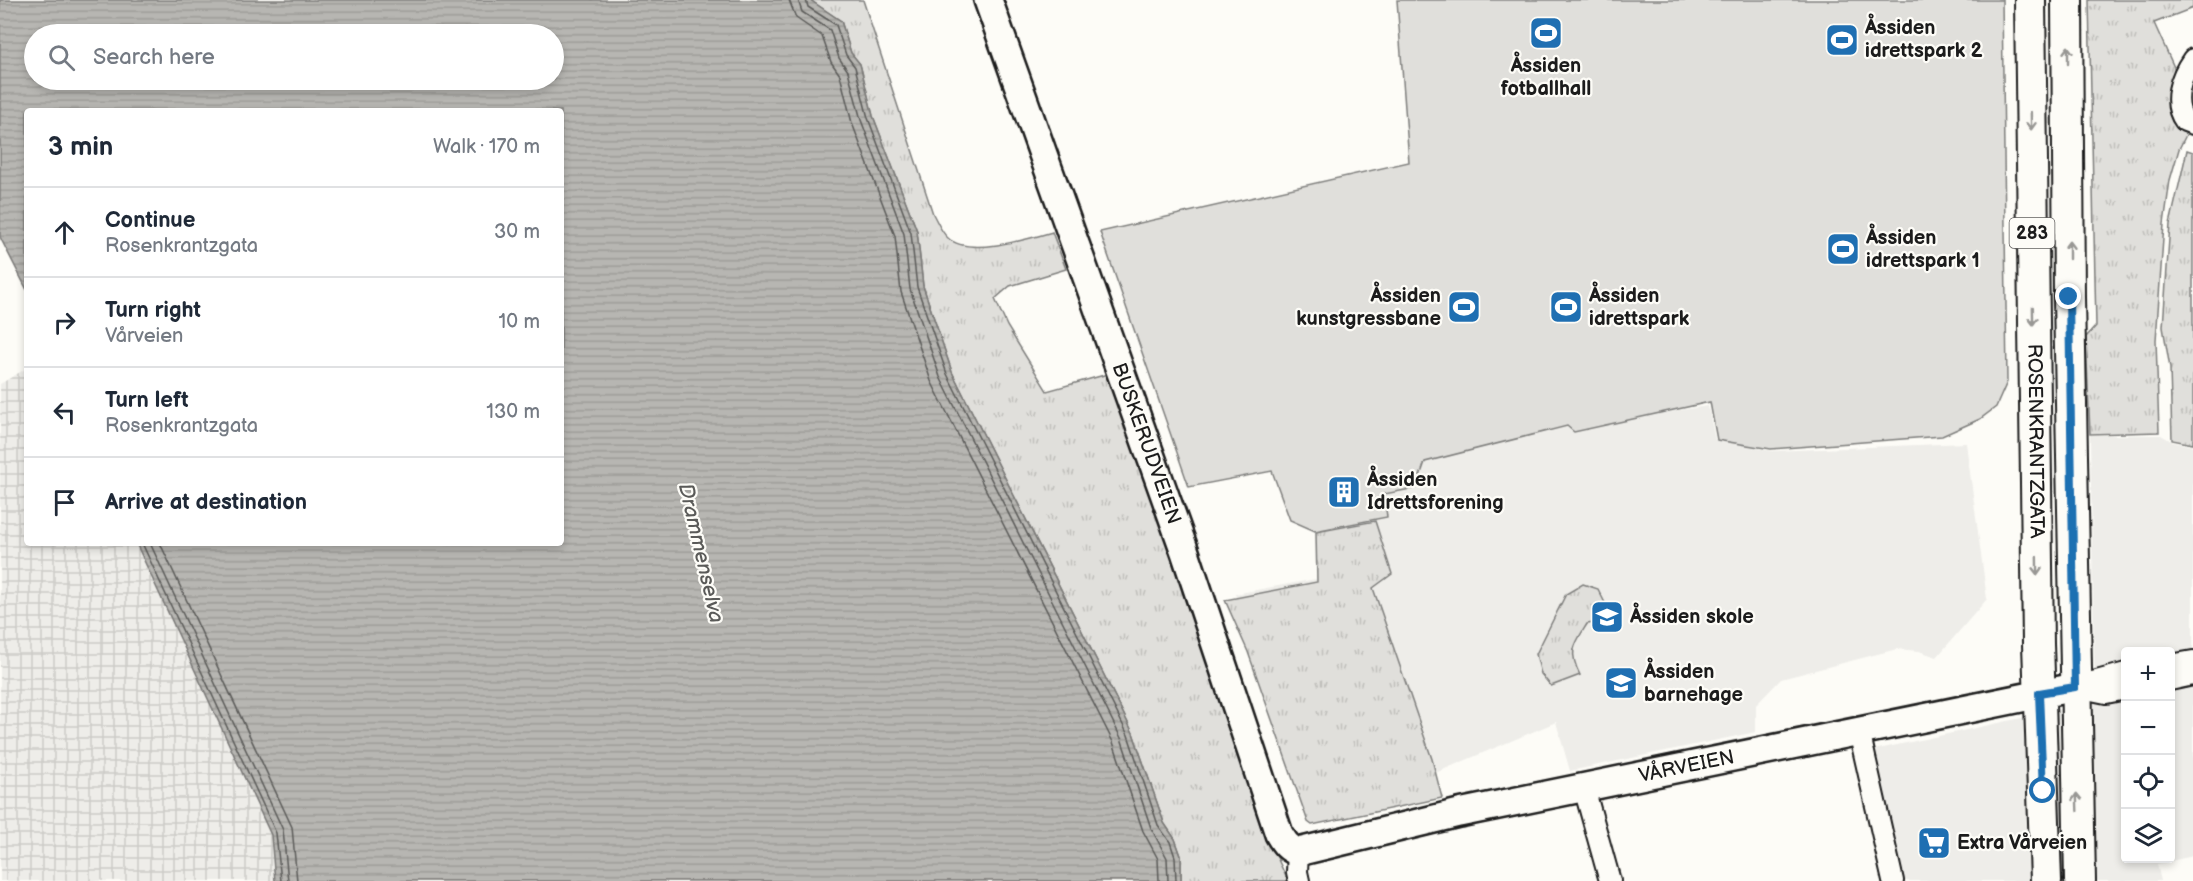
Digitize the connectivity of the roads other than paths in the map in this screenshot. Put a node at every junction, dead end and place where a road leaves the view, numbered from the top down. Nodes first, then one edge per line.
1 (988, 0) edge
2 (2030, 0) edge
3 (2067, 0) edge
4 (2193, 59) edge
5 (2193, 124) edge
6 (2193, 661) edge
7 (2175, 664) edge
8 (2121, 674) edge
9 (2193, 675) edge
10 (2175, 679) edge
11 (2075, 687) junction
12 (2121, 690) edge
13 (2039, 693) junction
14 (1859, 731) junction
15 (1584, 788) junction
16 (1299, 852) junction
17 (1299, 881) edge
18 (1610, 881) edge
19 (1893, 881) edge
20 (2046, 881) edge
21 (2080, 881) edge

1 - 16 main road, BUSKERUDVEIEN
2 -> 13 main road, ROSENKRANTZGATA / 283
11 -> 3 main road, ROSENKRANTZGATA / 283
4 - 5 street
6 - 7 street
8 - 11 street, VÅRVEIEN
9 - 10 street
11 - 12 street, VÅRVEIEN
11 - 13 main road, VÅRVEIEN
21 -> 11 main road, ROSENKRANTZGATA / 283
13 - 14 main road, VÅRVEIEN
13 - 20 main road, ROSENKRANTZGATA / 283
14 - 15 main road, VÅRVEIEN
14 - 19 street
15 - 16 main road, VÅRVEIEN
15 - 18 street
16 - 17 street

